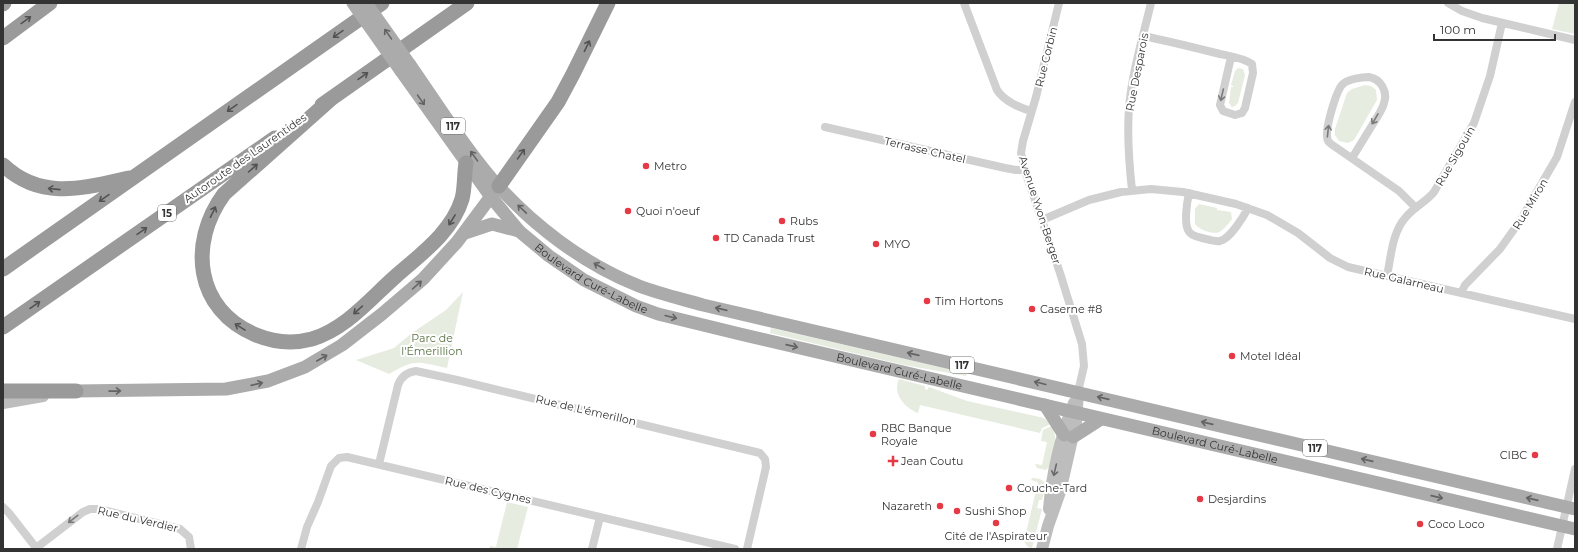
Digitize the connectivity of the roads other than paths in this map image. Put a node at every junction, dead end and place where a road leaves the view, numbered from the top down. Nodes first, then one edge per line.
1 (50, 3) edge
2 (353, 3) edge
3 (366, 3) edge
4 (382, 3) edge
5 (467, 3) edge
6 (608, 3) edge
7 (964, 3) edge
8 (1059, 3) edge
9 (1151, 3) edge
10 (1448, 3) edge
11 (1502, 23) junction
12 (1143, 36) junction
13 (3, 38) edge
14 (1575, 40) edge
15 (1231, 57) junction
16 (405, 68) junction
17 (331, 99) junction
18 (1575, 102) edge
19 (1031, 111) junction
20 (825, 127) dead end
21 (1352, 158) junction
22 (466, 163) junction
23 (3, 165) edge
24 (1025, 170) junction
25 (136, 176) junction
26 (1132, 190) junction
27 (495, 191) junction
28 (1188, 193) junction
29 (1248, 208) junction
30 (1416, 208) junction
31 (1042, 220) junction
32 (519, 231) junction
33 (465, 232) junction
34 (3, 269) edge
35 (1386, 276) junction
36 (1461, 293) junction
37 (1575, 319) edge
38 (3, 327) edge
39 (3, 391) edge
40 (76, 392) junction
41 (1078, 392) junction
42 (3, 404) edge
43 (1045, 405) junction
44 (1074, 412) junction
45 (1101, 419) junction
46 (1068, 436) junction
47 (379, 464) junction
48 (1575, 469) edge
49 (3, 507) edge
50 (1571, 508) edge
51 (600, 517) junction
52 (1569, 528) edge
53 (37, 548) edge
54 (191, 549) edge
55 (301, 549) edge
56 (592, 549) edge
57 (735, 549) edge
58 (748, 549) edge
59 (1042, 549) edge
60 (1558, 549) edge

13 -> 1 highway
2 - 16 main road, Boulevard Curé-Labelle / 117, bridge
16 -> 3 main road, Boulevard Curé-Labelle / 117, bridge
4 -> 25 highway
17 -> 5 highway, Autoroute des Laurentides / 15
27 -> 6 highway
7 - 19 street
8 - 19 street, Rue Corbin
9 - 12 street, Rue Desparois
10 - 11 street
11 - 14 street
11 - 30 street, Rue Sigouin
12 - 15 street
12 - 26 street, Rue Desparois
15 -> 15 street
16 -> 22 main road, Boulevard Curé-Labelle / 117
27 -> 16 main road, Boulevard Curé-Labelle / 117
22 -> 17 highway
38 -> 17 highway, Autoroute des Laurentides / 15
18 - 36 street, Rue Miron
19 - 24 street, Avenue Yvon-Berger
20 - 24 street, Terrasse Chatel
21 -> 21 street
21 - 30 street
22 - 27 main road, Boulevard Curé-Labelle / 117
25 -> 23 highway
24 - 31 street, Avenue Yvon-Berger
25 -> 34 highway
26 - 28 street, Rue Galarneau
26 - 31 street, Rue Galarneau
27 - 32 main road, Boulevard Curé-Labelle / 117
27 - 33 main road
41 -> 27 main road, Boulevard Curé-Labelle / 117
28 - 29 street, Rue Galarneau
28 - 29 street
29 - 35 street, Rue Galarneau
30 - 35 street, Rue Sigouin
31 - 41 street, Avenue Yvon-Berger
32 - 33 main road
32 -> 43 main road, Boulevard Curé-Labelle / 117
40 -> 33 main road
35 - 36 street, Rue Galarneau
36 - 37 street, Rue Galarneau
39 - 40 highway
40 - 42 street
41 - 44 street
50 -> 41 main road, Boulevard Curé-Labelle / 117
43 - 44 main road, Boulevard Curé-Labelle / 117
43 - 46 main road
44 - 45 main road, Boulevard Curé-Labelle / 117
44 - 46 street
45 - 46 main road
45 -> 52 main road, Boulevard Curé-Labelle / 117
46 - 59 street
47 - 51 street, Rue des Cygnes
47 - 55 street, Rue des Cygnes
47 - 58 street, Rue de L'émerillon
48 - 50 street
49 - 53 street
50 - 52 street
51 - 56 street
51 - 57 street, Rue des Cygnes
52 - 60 street
54 -> 53 street, Rue du Verdier

